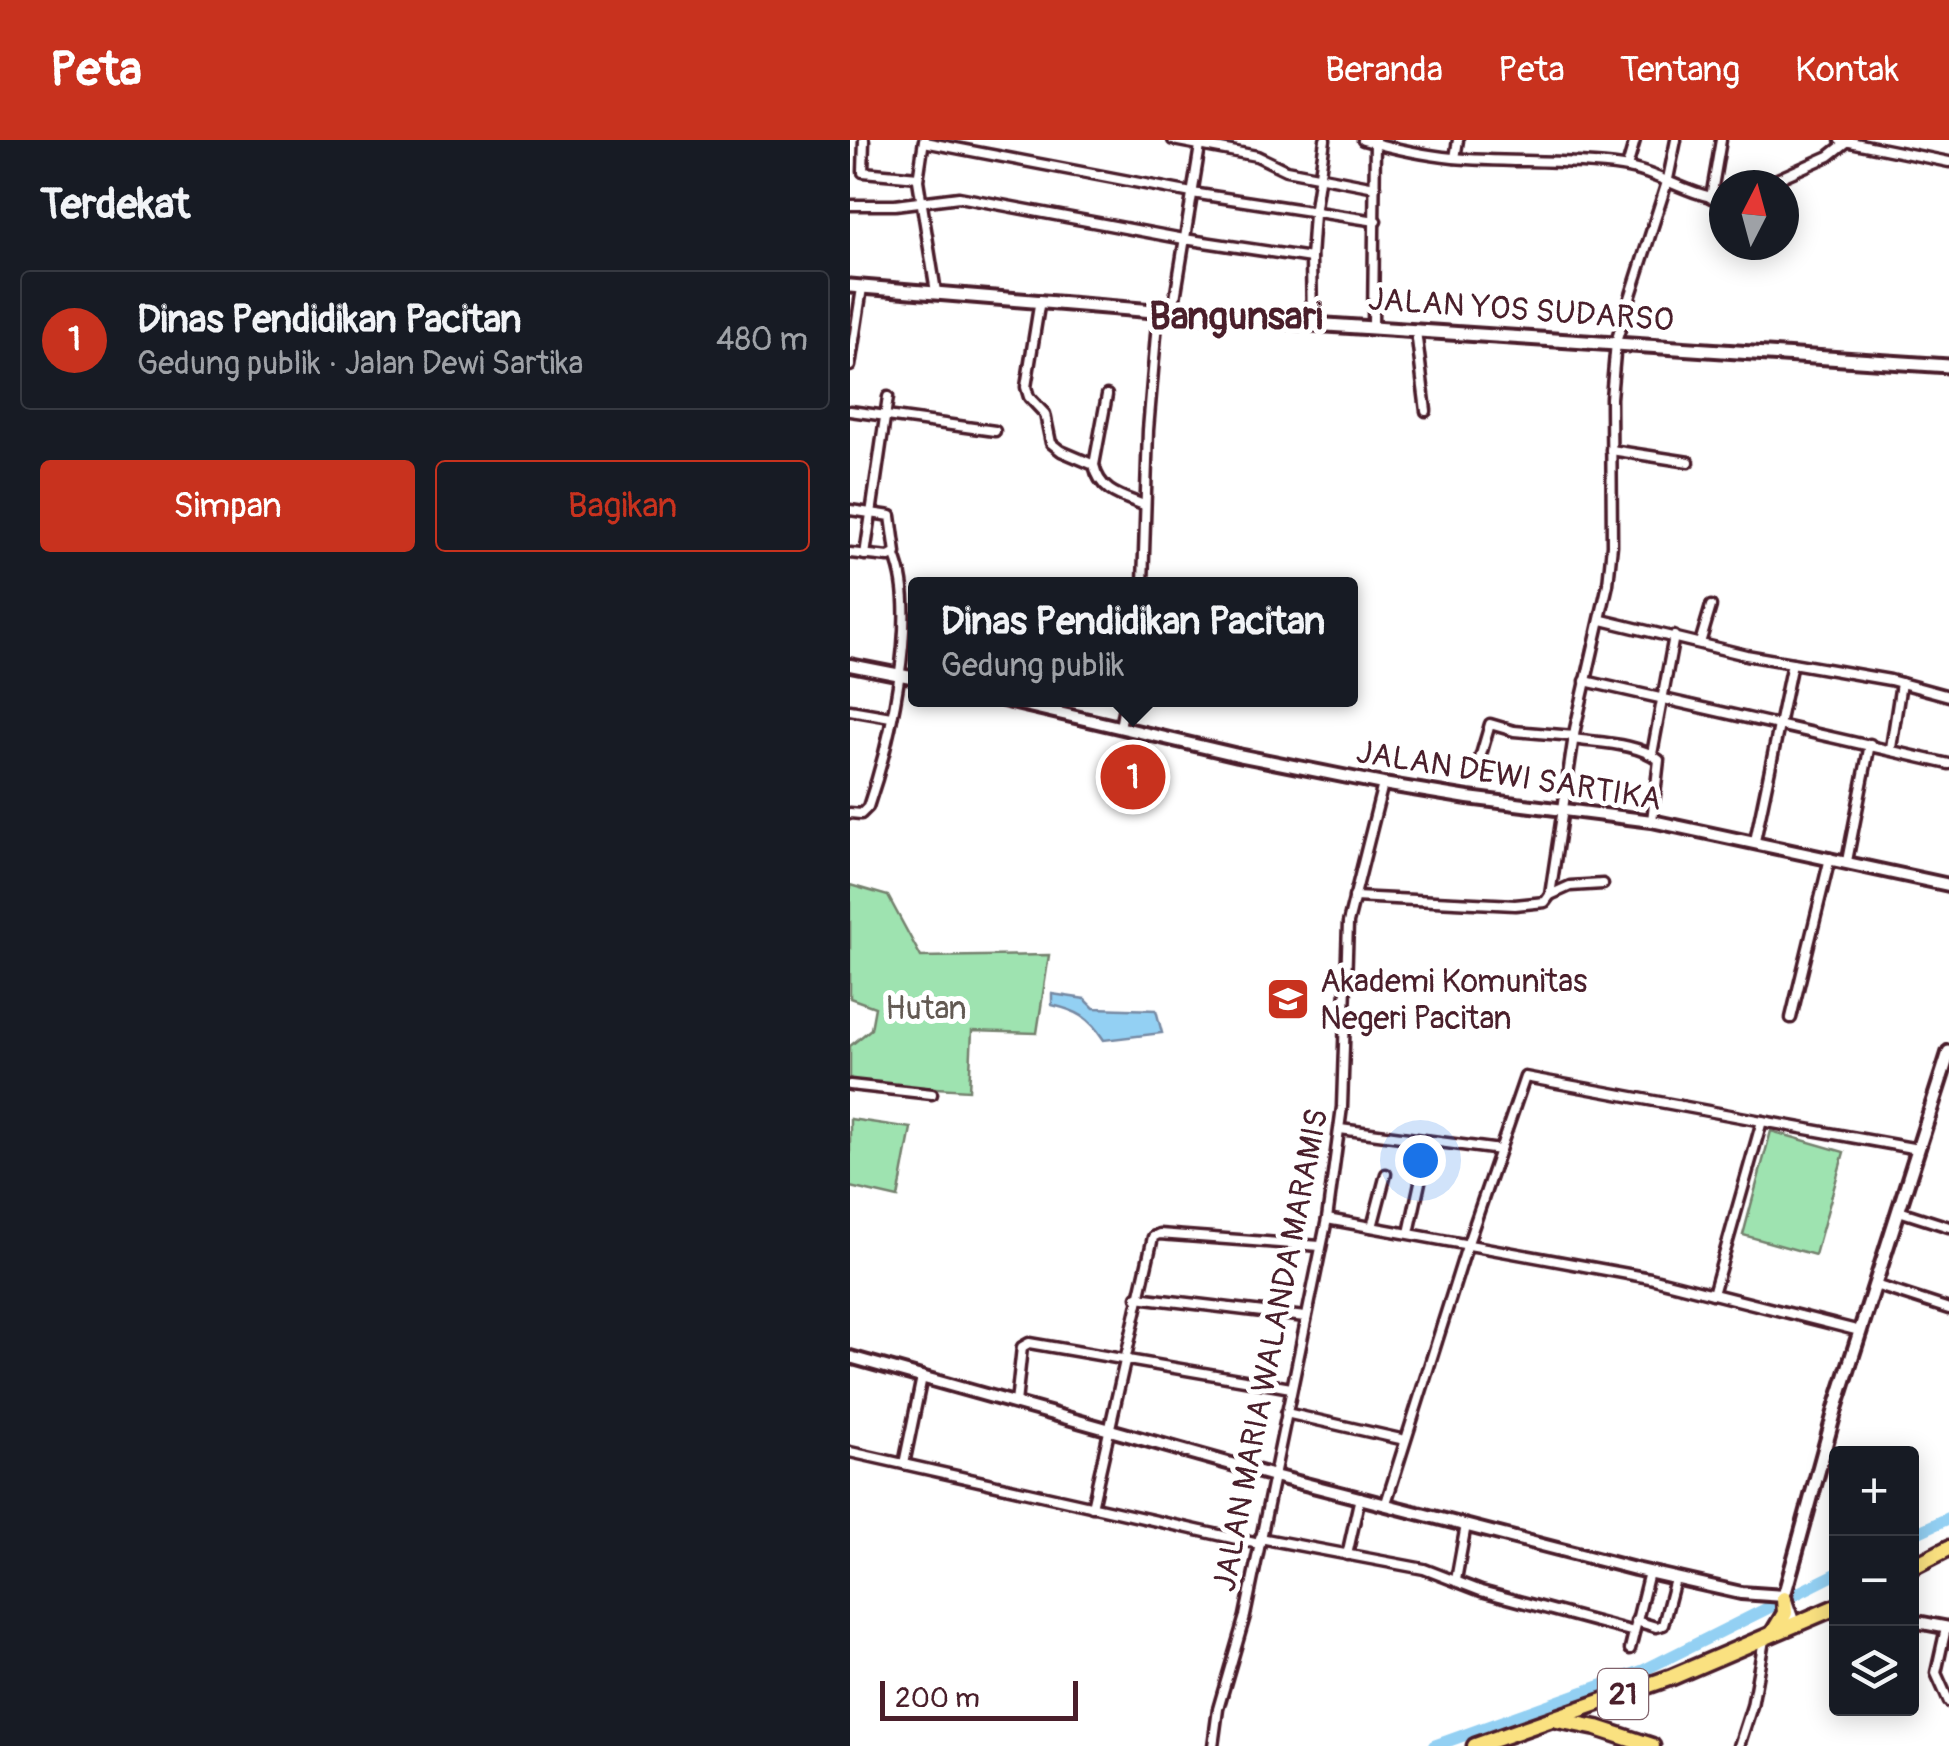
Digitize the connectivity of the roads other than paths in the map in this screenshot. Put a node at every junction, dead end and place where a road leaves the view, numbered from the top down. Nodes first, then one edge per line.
1 (864, 140) edge
2 (1173, 140) edge
3 (1325, 140) edge
4 (1363, 140) edge
5 (1458, 140) edge
6 (1635, 140) edge
7 (1676, 140) edge
8 (1721, 140) edge
9 (1845, 140) edge
10 (924, 141) edge
11 (1201, 142) edge
12 (1375, 142) edge
13 (1456, 158) junction
14 (1949, 162) edge
15 (1627, 168) junction
16 (1716, 170) edge
17 (1798, 170) edge
18 (918, 177) junction
19 (1318, 177) junction
20 (1668, 179) junction
21 (1375, 187) junction
22 (1192, 193) junction
23 (1709, 197) edge
24 (922, 200) junction
25 (850, 204) edge
26 (1314, 214) junction
27 (1376, 221) junction
28 (1184, 240) junction
29 (1310, 258) junction
30 (856, 287) edge
31 (936, 292) junction
32 (1040, 300) junction
33 (1158, 311) junction
34 (1173, 312) junction
35 (1312, 324) junction
36 (1373, 326) junction
37 (1416, 330) junction
38 (1616, 342) junction
39 (850, 366) edge
40 (1949, 366) edge
41 (1107, 395) dead end
42 (888, 397) dead end
43 (850, 411) edge
44 (1426, 411) dead end
45 (885, 417) junction
46 (995, 431) dead end
47 (1610, 450) junction
48 (1688, 462) dead end
49 (1094, 465) junction
50 (1144, 505) junction
51 (850, 510) edge
52 (870, 512) junction
53 (850, 553) edge
54 (865, 555) junction
55 (895, 556) junction
56 (1143, 577) edge
57 (1711, 606) dead end
58 (1602, 620) junction
59 (1674, 636) junction
60 (1700, 643) junction
61 (1792, 663) junction
62 (850, 665) edge
63 (898, 674) junction
64 (908, 676) edge
65 (1585, 682) junction
66 (1900, 683) junction
67 (1949, 696) edge
68 (1664, 700) junction
69 (1032, 707) edge
70 (1124, 707) edge
71 (850, 710) edge
72 (891, 717) junction
73 (1778, 725) junction
74 (1120, 728) junction
75 (1574, 737) junction
76 (1870, 744) junction
77 (1891, 748) junction
78 (1652, 754) junction
79 (1949, 764) edge
80 (1478, 765) dead end
81 (1384, 784) junction
82 (1562, 811) junction
83 (850, 812) edge
84 (1652, 821) junction
85 (1755, 841) junction
86 (1830, 858) junction
87 (1847, 861) junction
88 (1603, 884) dead end
89 (1949, 884) edge
90 (1550, 895) junction
91 (1354, 897) junction
92 (1791, 1018) dead end
93 (1949, 1052) edge
94 (850, 1085) edge
95 (932, 1094) dead end
96 (1762, 1121) junction
97 (1340, 1129) junction
98 (1428, 1141) junction
99 (1918, 1149) junction
100 (1500, 1150) junction
101 (1386, 1174) dead end
102 (1898, 1212) junction
103 (1327, 1219) junction
104 (1372, 1227) junction
105 (1949, 1227) edge
106 (1410, 1233) junction
107 (1468, 1242) junction
108 (1320, 1246) junction
109 (1875, 1286) junction
110 (1714, 1294) junction
111 (1137, 1297) junction
112 (1949, 1309) edge
113 (1305, 1317) junction
114 (1861, 1331) junction
115 (850, 1357) edge
116 (1123, 1359) junction
117 (922, 1377) junction
118 (1291, 1388) junction
119 (1016, 1403) junction
120 (1286, 1413) junction
121 (1108, 1429) junction
122 (1406, 1440) junction
123 (850, 1452) edge
124 (904, 1464) junction
125 (1274, 1476) junction
126 (1360, 1497) junction
127 (1386, 1504) junction
128 (1092, 1507) junction
129 (1466, 1525) junction
130 (1259, 1541) junction
131 (1949, 1548) edge
132 (1348, 1555) junction
133 (1919, 1563) edge
134 (1648, 1572) junction
135 (1675, 1579) junction
136 (1456, 1580) junction
137 (1785, 1600) junction
138 (1829, 1610) edge
139 (1820, 1614) junction
140 (1636, 1621) junction
141 (1919, 1622) edge
142 (1794, 1625) junction
143 (1947, 1628) edge
144 (1634, 1632) junction
145 (1767, 1639) junction
146 (1630, 1649) dead end
147 (1949, 1702) edge
148 (1598, 1703) junction
149 (1552, 1719) junction
150 (1597, 1728) junction
151 (1213, 1746) edge
152 (1475, 1746) edge
153 (1652, 1746) edge
154 (1739, 1746) edge

1 - 18 street
2 - 11 street
3 - 19 street
4 - 12 street
5 - 13 street
6 - 15 street
7 - 20 street
8 - 16 street
9 - 14 street
9 - 17 street
10 - 18 street
10 - 22 street
11 - 19 street
11 - 22 street
12 - 13 street
12 - 21 street
13 - 15 street
15 - 20 street
18 - 24 street
19 - 21 street
19 - 26 street
20 - 23 street
20 - 38 street
21 - 27 street
22 - 26 street
22 - 28 street
24 - 25 street
24 - 28 street
24 - 31 street
26 - 27 street
26 - 29 street
27 - 36 street
28 - 29 street
28 - 34 street
29 - 35 street
30 - 31 main road, JALAN YOS SUDARSO
30 - 39 street
31 - 32 main road, JALAN YOS SUDARSO
32 - 33 main road, JALAN YOS SUDARSO
32 - 49 street
33 - 34 main road, JALAN YOS SUDARSO
33 - 50 street
34 - 35 main road, JALAN YOS SUDARSO
35 - 36 main road, JALAN YOS SUDARSO
36 - 37 main road, JALAN YOS SUDARSO
37 - 38 main road, JALAN YOS SUDARSO
37 - 44 street
38 - 40 main road, JALAN YOS SUDARSO
38 - 47 street
41 - 49 street
42 - 45 street
43 - 45 street
45 - 46 street
45 - 52 street
47 - 48 street
47 - 58 street
49 - 50 street
50 - 56 street
51 - 52 street
52 - 54 street
52 - 55 street
53 - 54 street
54 - 55 street
55 - 63 street
57 - 60 street
58 - 59 street
58 - 65 street
59 - 60 street
59 - 68 street
60 - 61 street
61 - 66 street
61 - 73 street
62 - 63 street
63 - 64 street
63 - 72 street
65 - 68 street
65 - 75 street
66 - 67 street
66 - 77 street
68 - 73 street
68 - 78 street
69 - 74 street, JALAN DEWI SARTIKA
70 - 74 street
71 - 72 street
72 - 83 street
73 - 76 street
73 - 85 street
74 - 81 street, JALAN DEWI SARTIKA
75 - 78 street
75 - 80 street
75 - 82 street
76 - 77 street
76 - 87 street
77 - 79 street
78 - 84 street
81 - 82 street, JALAN DEWI SARTIKA
81 - 91 street, JALAN MARIA WALANDA MARAMIS
82 - 84 street, JALAN DEWI SARTIKA
82 - 90 street
84 - 85 street, JALAN DEWI SARTIKA
85 - 86 street, JALAN DEWI SARTIKA
86 - 87 street, JALAN DEWI SARTIKA
86 - 92 street
87 - 89 street, JALAN DEWI SARTIKA
88 - 90 street
90 - 91 street
91 - 97 street, JALAN MARIA WALANDA MARAMIS
93 - 99 main road
94 - 95 street
96 - 99 street
96 - 100 street
96 - 110 street
97 - 98 street
97 - 103 street, JALAN MARIA WALANDA MARAMIS
98 - 100 street
98 - 106 street
99 - 102 main road
100 - 107 street
101 - 104 street
102 - 105 street
102 - 109 main road
103 - 104 street
103 - 108 street, JALAN MARIA WALANDA MARAMIS
104 - 106 street
106 - 107 street
107 - 110 street
107 - 122 street
108 - 111 street
108 - 113 street, JALAN MARIA WALANDA MARAMIS
109 - 112 street
109 - 114 main road
110 - 114 street
111 - 113 street
111 - 116 street
113 - 118 street, JALAN MARIA WALANDA MARAMIS
114 - 137 main road
115 - 117 street
116 - 118 street
116 - 119 street
116 - 121 street
117 - 119 street
117 - 124 street
118 - 120 street, JALAN MARIA WALANDA MARAMIS
119 - 121 street
120 - 122 street
120 - 125 street, JALAN MARIA WALANDA MARAMIS
121 - 125 street
121 - 128 street
122 - 127 street
123 - 124 street
124 - 128 street
125 - 126 street
125 - 130 street, JALAN MARIA WALANDA MARAMIS
126 - 127 street
126 - 132 street
127 - 129 street
128 - 130 street
129 - 134 street
129 - 136 street
130 - 132 street
130 - 151 street, JALAN MARIA WALANDA MARAMIS
131 - 133 highway
132 - 136 street
134 - 135 street
134 - 140 street
135 - 137 street
135 - 140 street
136 - 144 street
137 - 139 highway
137 - 142 main road
137 - 145 highway
138 - 139 highway, 21
139 - 142 highway, 21
140 - 144 street
141 - 143 street
142 - 145 highway, 21
143 - 147 street
144 - 146 street
145 - 148 highway, 21
145 - 154 street
148 - 149 highway, 21
148 - 150 highway
149 - 150 highway
149 - 152 highway, 21
150 - 153 highway

